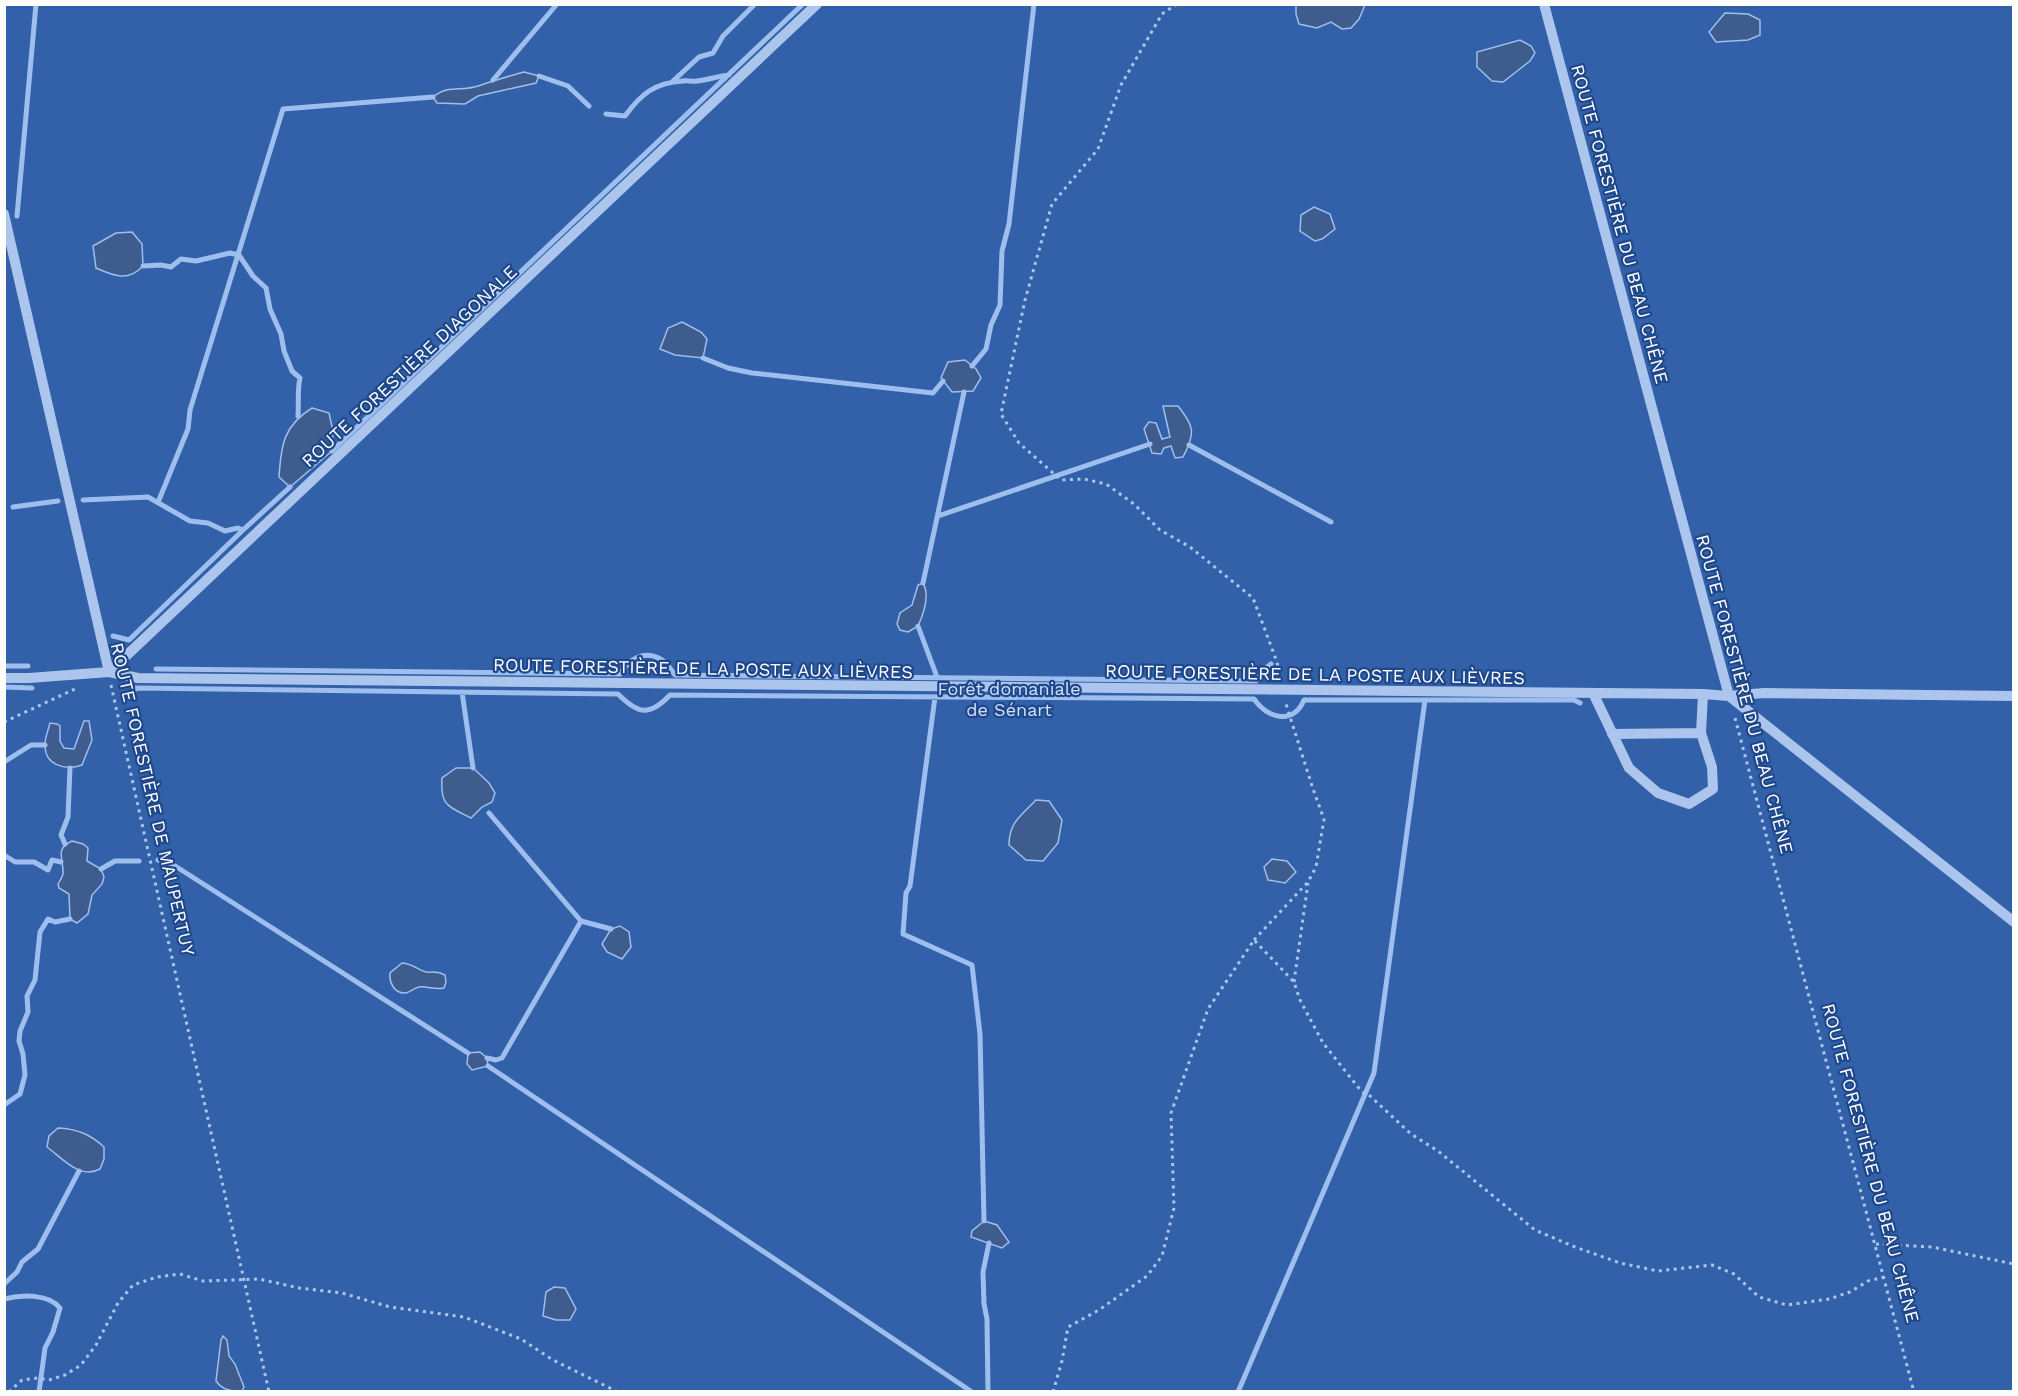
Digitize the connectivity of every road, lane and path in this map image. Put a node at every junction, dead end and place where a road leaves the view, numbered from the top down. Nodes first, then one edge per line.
1 (817, 4) edge
2 (1177, 4) edge
3 (1544, 4) edge
4 (4, 214) edge
5 (109, 672) junction
6 (4, 678) edge
7 (79, 687) dead end
8 (1282, 690) junction
9 (1593, 693) junction
10 (1703, 694) junction
11 (1729, 696) junction
12 (2013, 696) edge
13 (4, 722) edge
14 (1701, 733) junction
15 (1612, 734) junction
16 (1308, 882) junction
17 (2013, 922) edge
18 (1254, 940) junction
19 (1294, 982) junction
20 (1876, 1244) junction
21 (2013, 1264) edge
22 (1884, 1277) junction
23 (244, 1280) junction
24 (9, 1392) edge
25 (269, 1392) edge
26 (618, 1392) edge
27 (1053, 1392) edge
28 (1914, 1392) edge

1 - 5 street, ROUTE FORESTIÈRE DIAGONALE
2 - 8 path
3 - 11 street, ROUTE FORESTIÈRE DU BEAU CHÊNE
4 - 5 street, ROUTE FORESTIÈRE DE MAUPERTUY
5 - 6 street, ROUTE FORESTIÈRE DE LA POSTE AUX LIÈVRES
5 - 8 street, ROUTE FORESTIÈRE DE LA POSTE AUX LIÈVRES
5 - 23 path, ROUTE FORESTIÈRE DE MAUPERTUY
7 - 13 path
8 - 9 street, ROUTE FORESTIÈRE DE LA POSTE AUX LIÈVRES
8 - 16 path
9 - 10 street, ROUTE FORESTIÈRE DE LA POSTE AUX LIÈVRES
9 - 15 street
10 - 11 street, ROUTE FORESTIÈRE DE LA POSTE AUX LIÈVRES
10 - 14 street
11 - 12 street, ROUTE FORESTIÈRE DE LA POSTE AUX LIÈVRES
11 - 17 street
11 - 20 path, ROUTE FORESTIÈRE DU BEAU CHÊNE
14 - 15 street
14 - 15 street
16 - 18 path
16 - 19 path
18 - 19 path
18 - 27 path
19 - 22 path
20 - 21 path
20 - 22 path, ROUTE FORESTIÈRE DU BEAU CHÊNE
22 - 28 path, ROUTE FORESTIÈRE DU BEAU CHÊNE
23 - 24 path
23 - 25 path, ROUTE FORESTIÈRE DE MAUPERTUY
23 - 26 path

